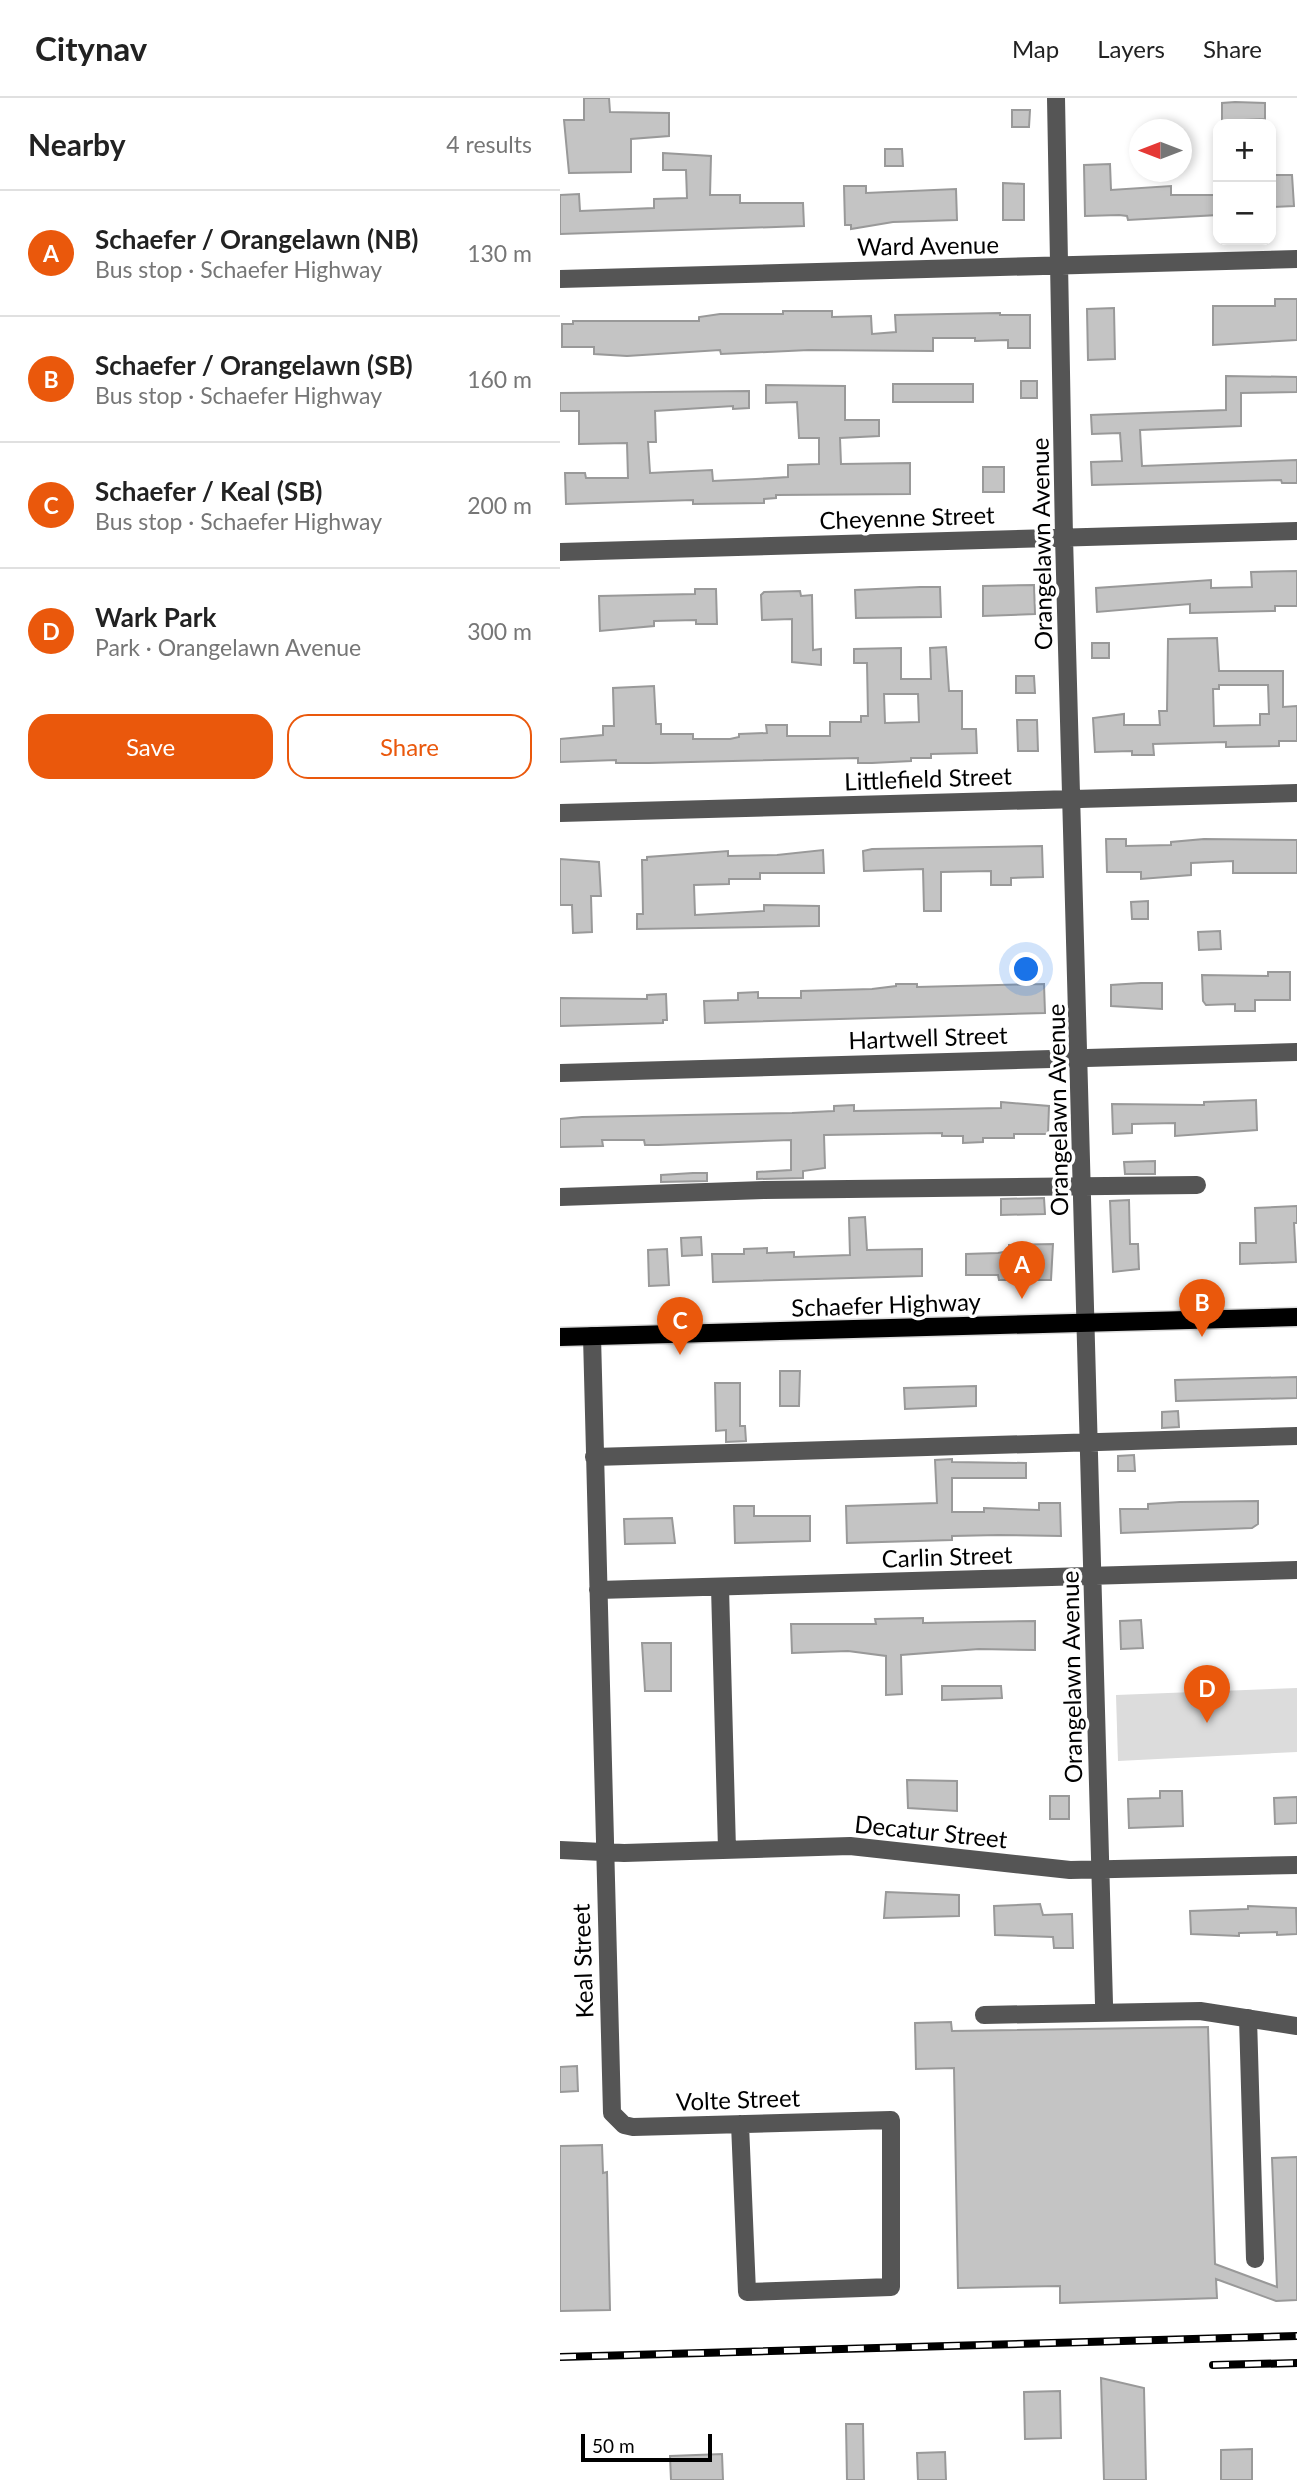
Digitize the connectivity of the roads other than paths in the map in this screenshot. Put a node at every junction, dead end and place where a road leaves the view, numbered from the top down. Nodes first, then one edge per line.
1 (1056, 98) edge
2 (1297, 259) edge
3 (1061, 266) junction
4 (560, 279) edge
5 (1297, 531) edge
6 (1064, 537) junction
7 (560, 552) edge
8 (1297, 793) edge
9 (1073, 799) junction
10 (560, 813) edge
11 (1297, 1052) edge
12 (1081, 1057) junction
13 (560, 1073) edge
14 (1197, 1185) dead end
15 (1084, 1188) junction
16 (560, 1197) edge
17 (1297, 1317) edge
18 (1086, 1323) junction
19 (592, 1336) junction
20 (560, 1337) edge
21 (1297, 1437) edge
22 (1090, 1441) junction
23 (594, 1457) junction
24 (1297, 1570) edge
25 (1093, 1576) junction
26 (720, 1587) junction
27 (598, 1590) junction
28 (560, 1850) edge
29 (727, 1850) junction
30 (604, 1851) junction
31 (1297, 1865) edge
32 (1101, 1870) junction
33 (1104, 2004) dead end
34 (984, 2015) dead end
35 (1248, 2018) junction
36 (1297, 2026) edge
37 (617, 2120) joint
38 (740, 2124) junction
39 (1255, 2259) dead end

1 - 3 street, Orangelawn Avenue
2 - 3 street, Ward Avenue
3 - 4 street, Ward Avenue
3 - 6 street, Orangelawn Avenue
5 - 6 street, Cheyenne Street
6 - 7 street, Cheyenne Street
6 - 9 street, Orangelawn Avenue
8 - 9 street, Littlefield Street
9 - 10 street, Littlefield Street
9 - 12 street, Orangelawn Avenue
11 - 12 street, Hartwell Street
12 - 13 street, Hartwell Street
12 - 15 street, Orangelawn Avenue
14 - 15 street
15 - 16 street
15 - 18 street, Orangelawn Avenue
17 - 18 main road, Schaefer Highway
18 - 19 main road, Schaefer Highway
18 - 22 street, Orangelawn Avenue
19 - 20 main road, Schaefer Highway
19 - 23 street, Keal Street
21 - 22 street
22 - 23 street
22 - 25 street, Orangelawn Avenue
23 - 27 street, Keal Street
24 - 25 street, Carlin Street
25 - 26 street, Carlin Street
25 - 32 street, Orangelawn Avenue
26 - 27 street, Carlin Street
26 - 29 street
27 - 30 street, Keal Street
28 - 30 street, Decatur Street
29 - 30 street, Decatur Street
29 - 32 street, Decatur Street
30 - 37 street, Keal Street
31 - 32 street, Decatur Street
32 - 33 street, Orangelawn Avenue
34 - 35 street
35 - 36 street
35 - 39 street
37 - 38 street, Volte Street
38 - 38 street, Volte Street

